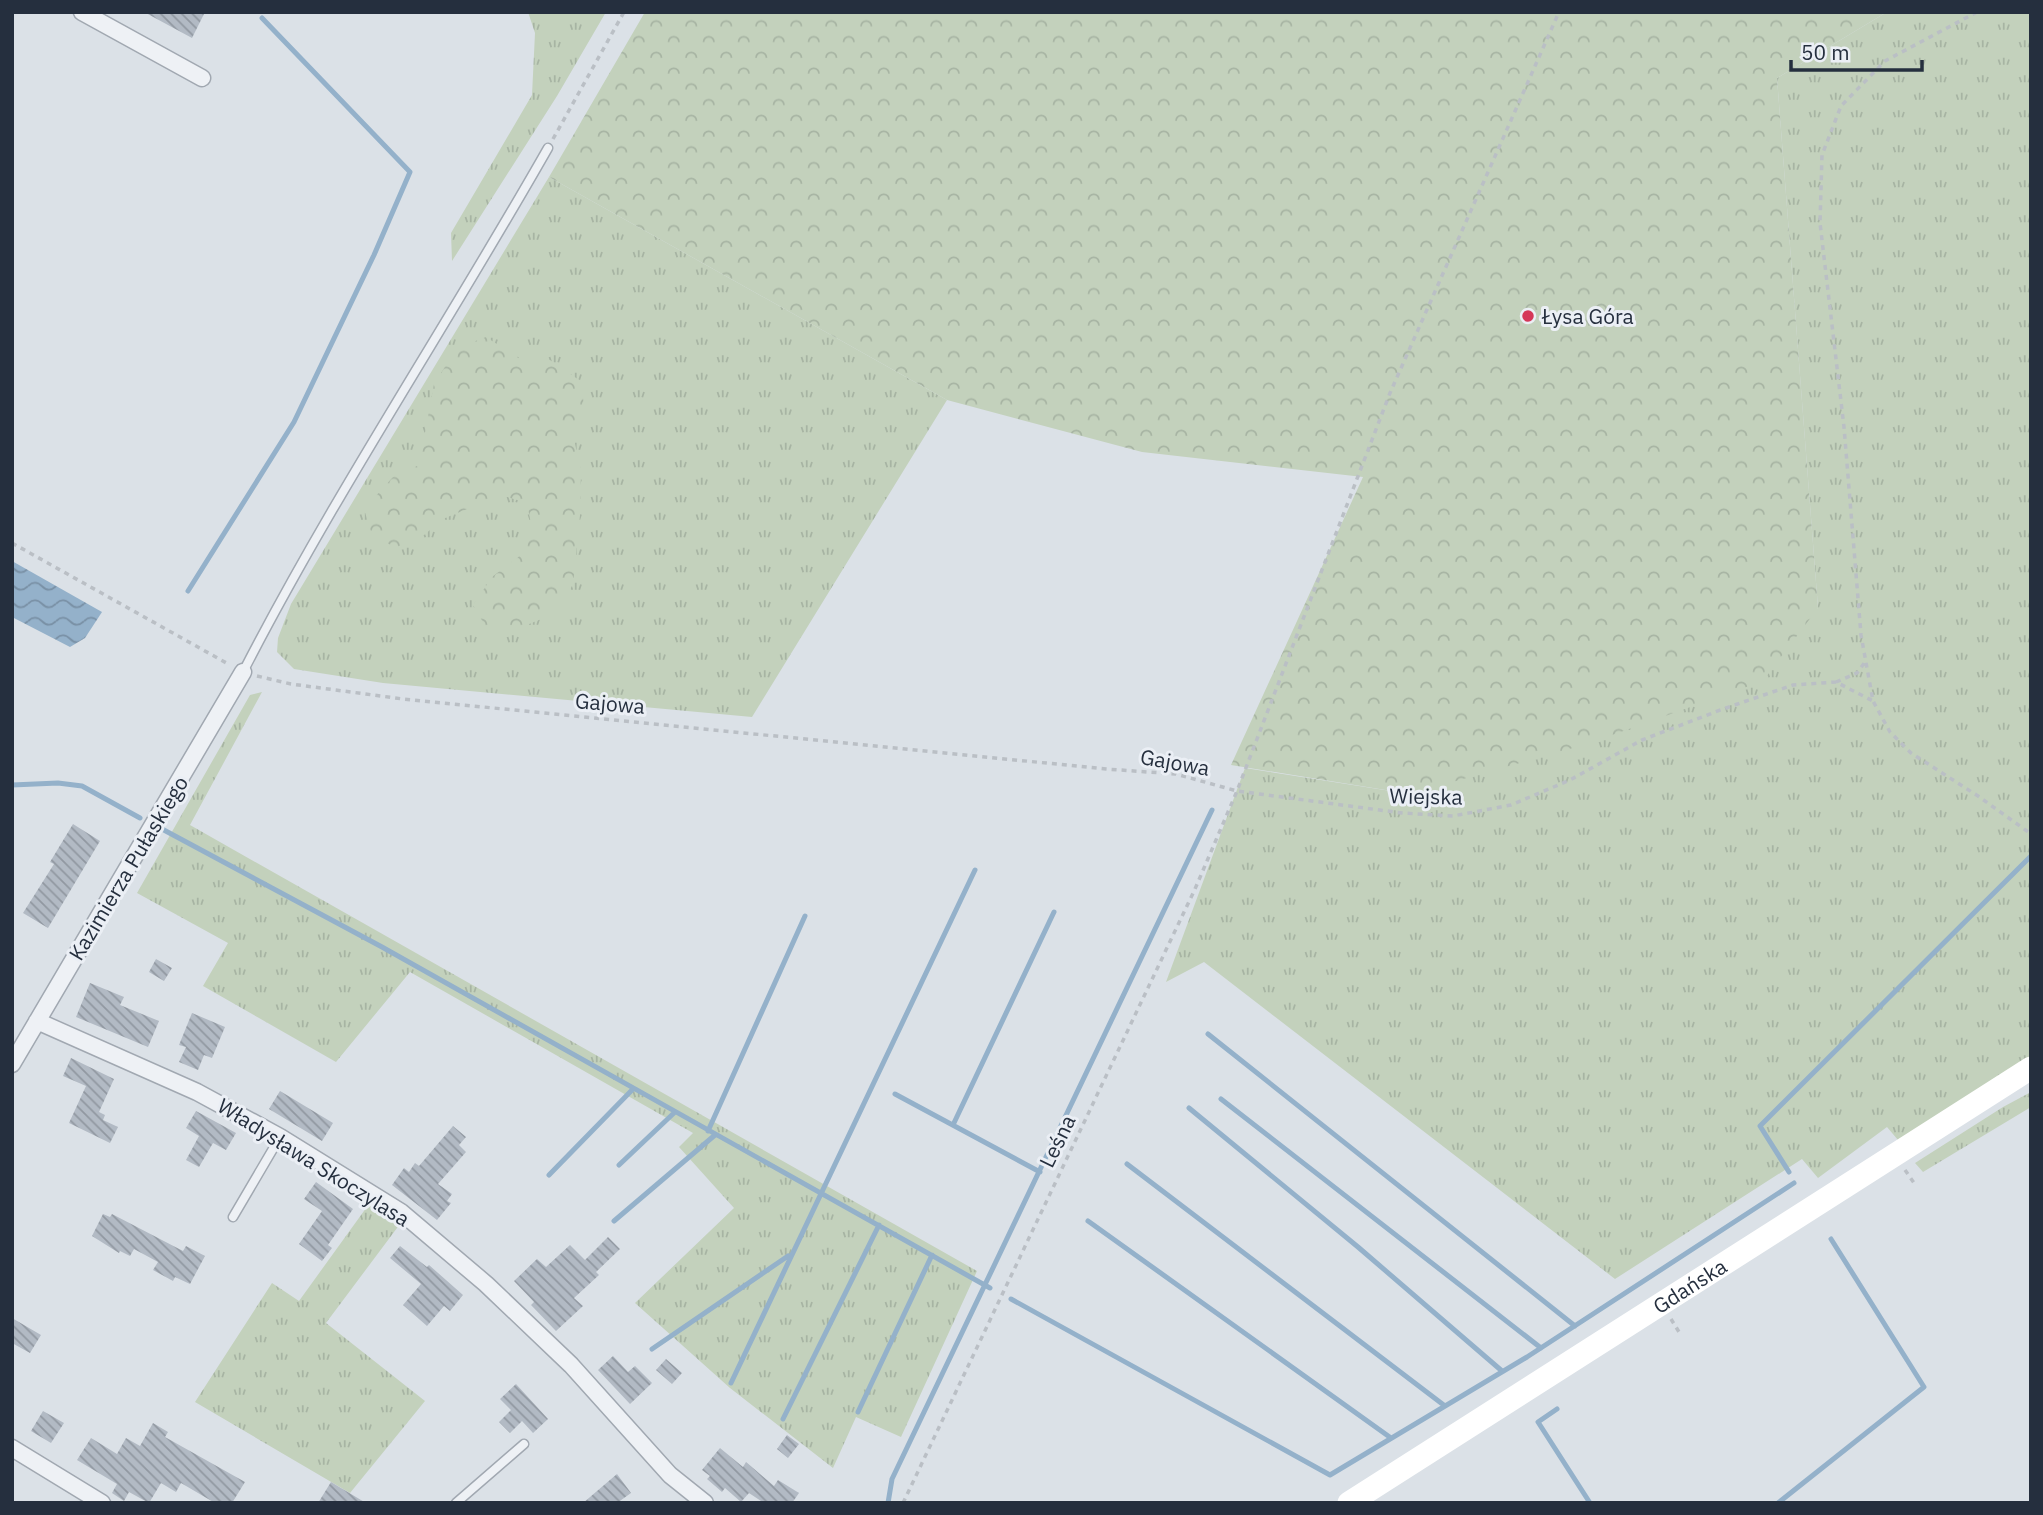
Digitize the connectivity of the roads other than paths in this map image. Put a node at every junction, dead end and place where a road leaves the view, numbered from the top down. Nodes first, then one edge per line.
1 (82, 12) edge
2 (202, 78) dead end
3 (548, 148) road end
4 (243, 672) joint
5 (37, 1021) junction
6 (12, 1064) edge
7 (2031, 1068) edge
8 (280, 1137) junction
9 (233, 1217) dead end
10 (524, 1444) dead end
11 (12, 1448) edge
12 (102, 1503) edge
13 (456, 1503) edge
14 (705, 1503) edge
15 (1349, 1503) edge

1 - 2 street
3 - 4 lane
4 - 5 street, Kazimierza Pułaskiego
5 - 6 street, Kazimierza Pułaskiego
5 - 8 street, Władysława Skoczylasa
7 - 15 main road, Gdańska
8 - 9 lane
8 - 14 street, Władysława Skoczylasa
10 - 13 lane
11 - 12 street

